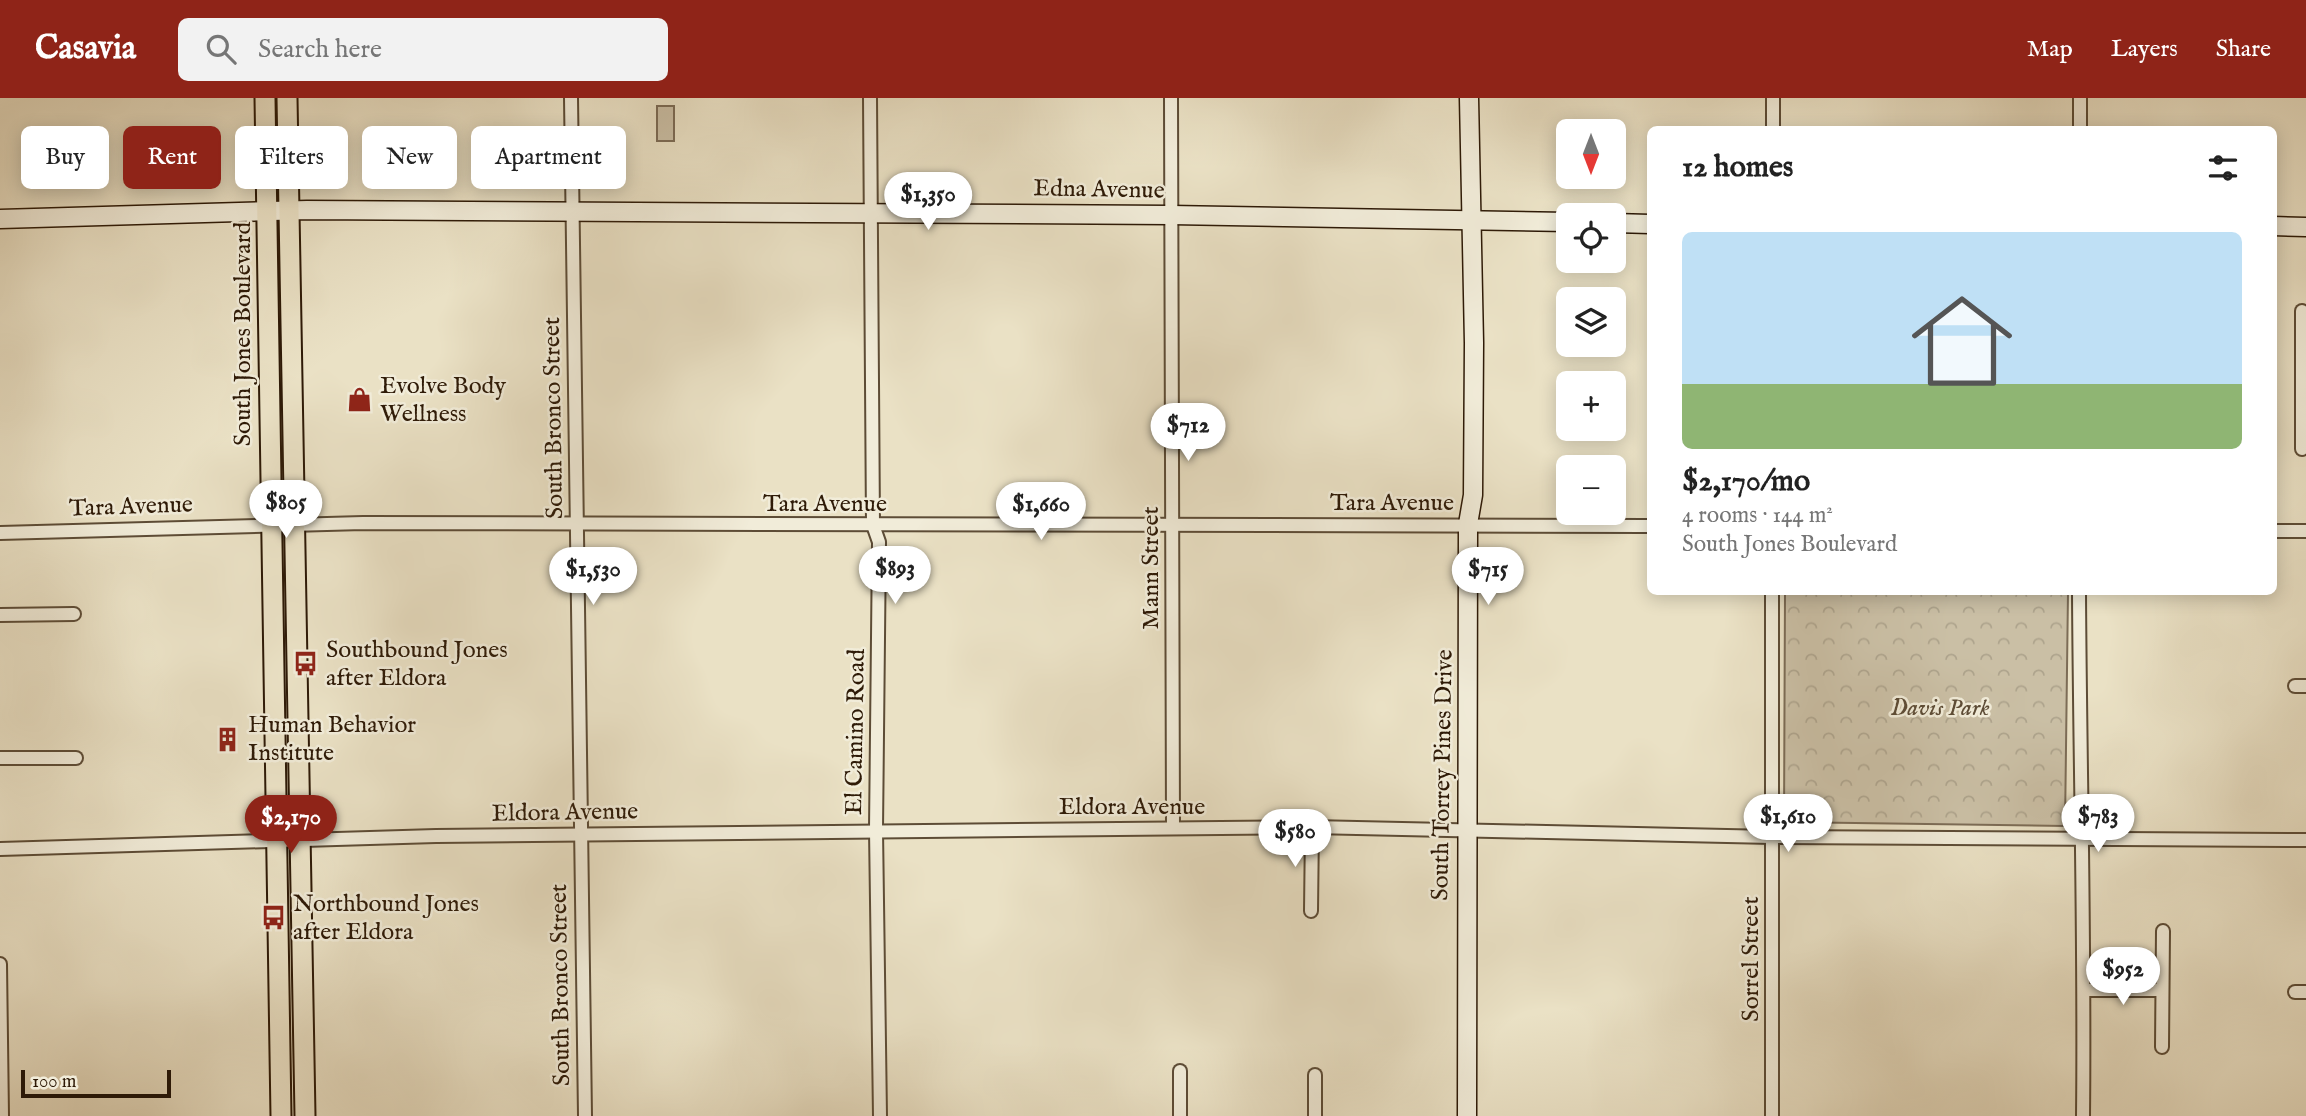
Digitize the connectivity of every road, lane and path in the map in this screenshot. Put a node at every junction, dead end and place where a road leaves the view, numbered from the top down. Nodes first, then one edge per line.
1 (265, 98) edge
2 (287, 98) edge
3 (571, 98) edge
4 (870, 98) edge
5 (1171, 98) edge
6 (1469, 98) edge
7 (1773, 98) edge
8 (2080, 98) edge
9 (1773, 126) edge
10 (2080, 126) edge
11 (267, 210) junction
12 (288, 210) junction
13 (572, 210) junction
14 (871, 213) junction
15 (1171, 215) junction
16 (0, 219) edge
17 (1471, 220) junction
18 (1556, 222) edge
19 (1626, 223) edge
20 (1647, 224) edge
21 (2277, 226) edge
22 (2306, 227) edge
23 (2302, 311) dead end
24 (2304, 379) edge
25 (2302, 449) dead end
26 (576, 523) junction
27 (271, 524) junction
28 (294, 524) junction
29 (1468, 524) junction
30 (873, 525) junction
31 (1172, 525) junction
32 (1647, 526) edge
33 (2277, 531) edge
34 (2306, 531) edge
35 (0, 533) edge
36 (1772, 595) edge
37 (2079, 595) edge
38 (74, 614) dead end
39 (0, 615) edge
40 (0, 758) edge
41 (76, 758) dead end
42 (1173, 827) junction
43 (1312, 827) junction
44 (876, 830) junction
45 (1467, 830) junction
46 (580, 834) junction
47 (1772, 837) junction
48 (276, 839) junction
49 (300, 839) junction
50 (2080, 840) junction
51 (2306, 840) edge
52 (0, 849) edge
53 (1311, 911) dead end
54 (2163, 931) dead end
55 (0, 964) edge
56 (2084, 990) junction
57 (2162, 990) junction
58 (2162, 1047) dead end
59 (1180, 1071) dead end
60 (1315, 1075) dead end
61 (281, 1091) junction
62 (2, 1116) edge
63 (281, 1116) edge
64 (292, 1116) edge
65 (304, 1116) edge
66 (585, 1116) edge
67 (880, 1116) edge
68 (1180, 1116) edge
69 (1315, 1116) edge
70 (1467, 1116) edge
71 (1772, 1116) edge
72 (2083, 1116) edge

1 - 11 main road, South Jones Boulevard
2 - 12 main road, South Jones Boulevard
3 - 13 street, South Bronco Street
4 - 14 street, El Camino Road
5 - 15 street, Mann Street
6 - 17 street, South Torrey Pines Drive
7 - 9 street
8 - 10 street
11 - 12 street, Edna Avenue
11 - 16 street, Edna Avenue
11 - 27 main road, South Jones Boulevard
12 - 13 street, Edna Avenue
12 - 28 main road, South Jones Boulevard
13 - 14 street, Edna Avenue
13 - 26 street, South Bronco Street
14 - 15 street, Edna Avenue
14 - 30 street, El Camino Road
15 - 17 street, Edna Avenue
15 - 31 street, Mann Street
17 - 18 street, Edna Avenue
17 - 29 street, South Torrey Pines Drive
19 - 20 street
21 - 22 street
23 - 24 street
24 - 25 street
26 - 28 street, Tara Avenue
26 - 30 street, Tara Avenue
26 - 46 street, South Bronco Street
27 - 28 street, Tara Avenue
27 - 35 street, Tara Avenue
27 - 48 main road, South Jones Boulevard
28 - 49 main road, South Jones Boulevard
29 - 31 street, Tara Avenue
29 - 32 street, Tara Avenue
29 - 45 street, South Torrey Pines Drive
30 - 31 street, Tara Avenue
30 - 44 street, El Camino Road
31 - 42 street, Mann Street
33 - 34 street
36 - 47 street, Sorrel Street
37 - 50 street
38 - 39 street
40 - 41 street
42 - 43 street, Eldora Avenue
42 - 44 street, Eldora Avenue
43 - 45 street, Eldora Avenue
43 - 53 street
44 - 46 street, Eldora Avenue
44 - 67 street, El Camino Road
45 - 47 street, Eldora Avenue
45 - 70 street, South Torrey Pines Drive
46 - 49 street, Eldora Avenue
46 - 66 street, South Bronco Street
47 - 50 street, Eldora Avenue
47 - 71 street, Sorrel Street
48 - 49 street, Eldora Avenue
48 - 52 street, Eldora Avenue
48 - 61 main road, South Jones Boulevard
49 - 65 main road, South Jones Boulevard
50 - 51 street, Eldora Avenue
50 - 56 street
54 - 57 street
55 - 62 street
56 - 57 street
56 - 72 street
57 - 58 street
59 - 68 street
60 - 69 street
61 - 63 main road, South Jones Boulevard
61 - 64 main road

